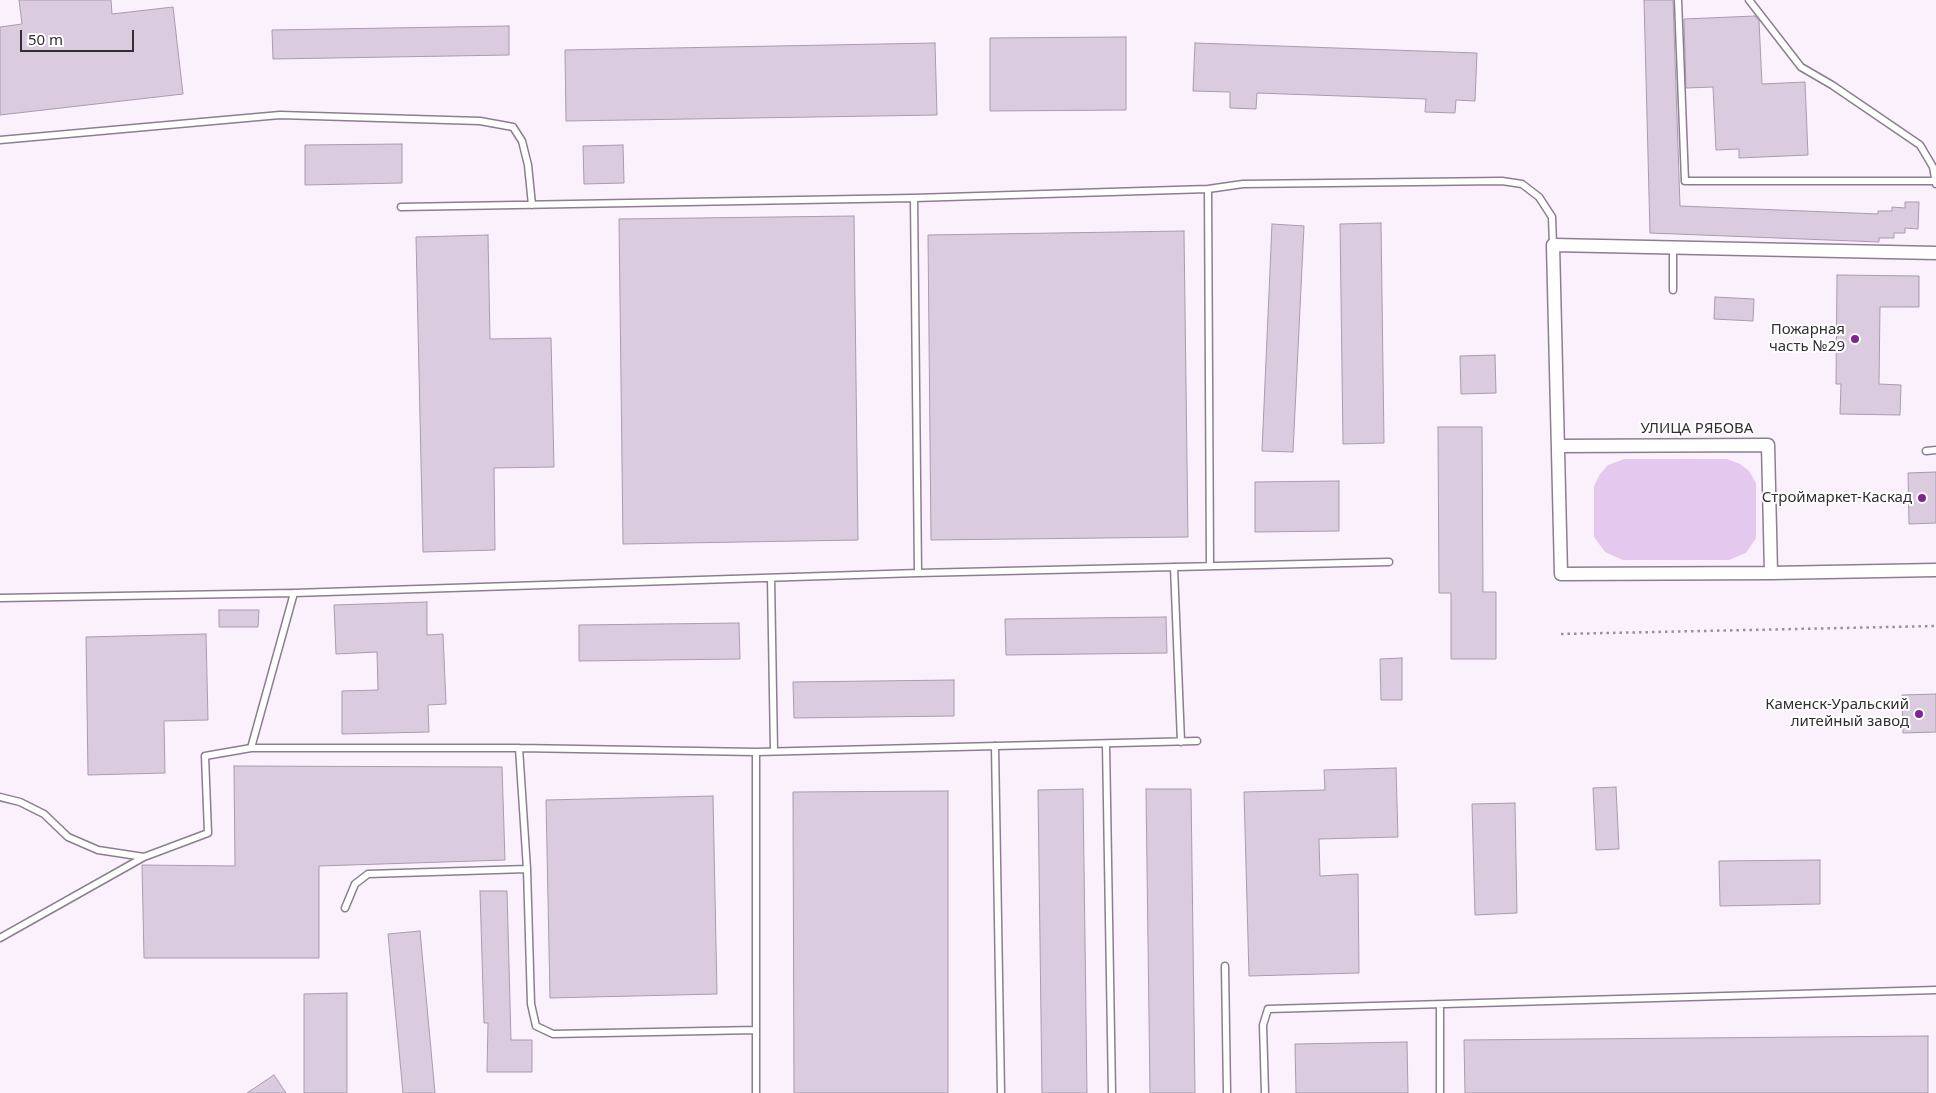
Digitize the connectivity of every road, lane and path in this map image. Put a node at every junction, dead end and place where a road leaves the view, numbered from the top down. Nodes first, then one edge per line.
1 (1678, 0) edge
2 (1749, 0) edge
3 (0, 140) edge
4 (1936, 183) edge
5 (1208, 189) junction
6 (914, 198) junction
7 (532, 204) junction
8 (400, 207) dead end
9 (1553, 245) junction
10 (1673, 248) junction
11 (1936, 252) edge
12 (1673, 290) dead end
13 (1558, 446) junction
14 (1936, 450) edge
15 (1926, 451) dead end
16 (1389, 562) dead end
17 (1210, 566) junction
18 (1174, 567) junction
19 (1936, 570) edge
20 (918, 573) junction
21 (1771, 573) junction
22 (771, 578) junction
23 (294, 593) junction
24 (0, 598) edge
25 (1936, 626) edge
26 (1561, 634) dead end
27 (1181, 742) junction
28 (1197, 742) dead end
29 (1106, 744) junction
30 (995, 746) junction
31 (251, 748) junction
32 (520, 748) junction
33 (774, 751) junction
34 (756, 752) junction
35 (0, 798) edge
36 (144, 857) junction
37 (527, 869) junction
38 (345, 908) dead end
39 (0, 938) edge
40 (1225, 966) dead end
41 (1936, 990) edge
42 (1440, 1005) junction
43 (756, 1030) junction
44 (756, 1093) edge
45 (1001, 1093) edge
46 (1112, 1093) edge
47 (1227, 1093) edge
48 (1265, 1093) edge
49 (1440, 1093) edge

1 - 4 lane
2 - 4 lane
3 - 7 lane
5 - 6 lane
5 - 9 lane
5 - 17 lane
6 - 7 lane
6 - 20 lane
7 - 8 lane
9 - 10 street
9 - 13 street
10 - 11 street
10 - 12 lane
13 - 21 street, УЛИЦА РЯБОВА
13 - 21 street
14 - 15 lane
16 - 17 lane
17 - 18 lane
18 - 20 lane
18 - 27 lane
19 - 21 street
20 - 22 lane
22 - 23 lane
22 - 33 lane
23 - 24 lane
23 - 31 lane
25 - 26 path
27 - 28 lane
27 - 29 lane
29 - 30 lane
29 - 46 lane
30 - 33 lane
30 - 45 lane
31 - 32 lane
31 - 36 lane
32 - 34 lane
32 - 37 lane
33 - 34 lane
34 - 43 lane
35 - 36 lane
36 - 39 lane
37 - 38 lane
37 - 43 lane
40 - 47 lane
41 - 42 lane
42 - 48 lane
42 - 49 lane
43 - 44 lane

